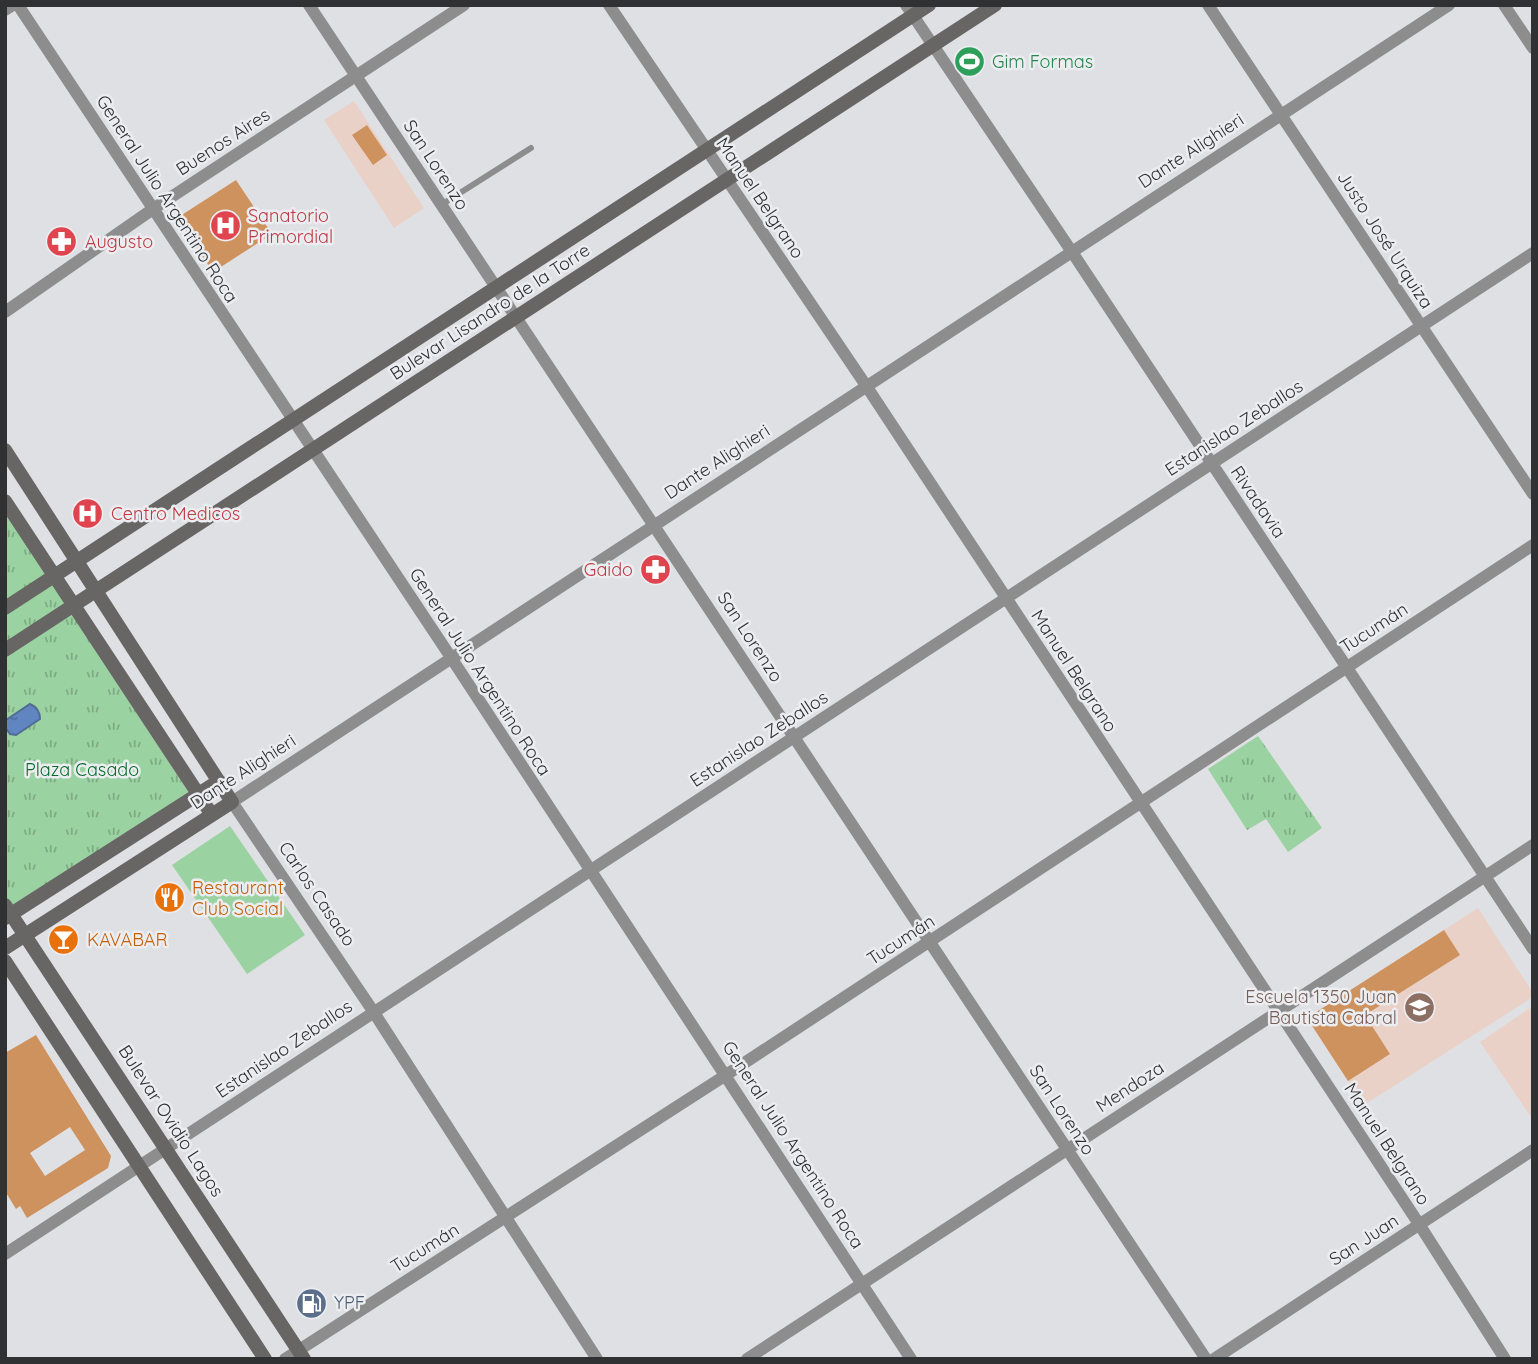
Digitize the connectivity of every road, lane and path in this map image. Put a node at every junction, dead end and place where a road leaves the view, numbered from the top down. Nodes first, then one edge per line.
1 (13, 5) edge
2 (18, 5) edge
3 (309, 5) edge
4 (464, 5) edge
5 (609, 5) edge
6 (929, 5) edge
7 (995, 5) edge
8 (1208, 5) edge
9 (1449, 5) edge
10 (1504, 5) edge
11 (5, 10) edge
12 (909, 11) edge
13 (933, 46) junction
14 (1533, 48) edge
15 (357, 75) junction
16 (1282, 115) junction
17 (531, 148) dead end
18 (707, 150) junction
19 (727, 180) junction
20 (441, 205) junction
21 (153, 209) junction
22 (1072, 252) junction
23 (1533, 253) edge
24 (495, 288) junction
25 (5, 312) edge
26 (515, 318) junction
27 (1421, 326) junction
28 (867, 387) junction
29 (292, 421) junction
30 (5, 450) edge
31 (312, 451) junction
32 (1211, 463) junction
33 (1533, 494) edge
34 (5, 501) edge
35 (655, 526) junction
36 (1533, 545) edge
37 (76, 562) junction
38 (54, 576) junction
39 (95, 591) junction
40 (1006, 598) junction
41 (72, 606) junction
42 (5, 608) edge
43 (5, 650) edge
44 (452, 659) junction
45 (1346, 667) junction
46 (794, 737) junction
47 (219, 781) junction
48 (196, 794) junction
49 (232, 802) junction
50 (1140, 802) junction
51 (212, 815) junction
52 (1533, 845) edge
53 (590, 871) junction
54 (1485, 876) junction
55 (7, 912) edge
56 (25, 936) junction
57 (931, 941) junction
58 (5, 948) edge
59 (1533, 949) edge
60 (5, 961) edge
61 (373, 1011) junction
62 (1278, 1011) junction
63 (726, 1075) junction
64 (166, 1149) junction
65 (1067, 1150) junction
66 (1533, 1150) edge
67 (138, 1166) junction
68 (507, 1217) junction
69 (1419, 1224) junction
70 (5, 1254) edge
71 (862, 1284) junction
72 (301, 1354) edge
73 (265, 1359) edge
74 (285, 1359) edge
75 (597, 1359) edge
76 (747, 1359) edge
77 (911, 1359) edge
78 (1206, 1359) edge
79 (1214, 1359) edge
80 (1505, 1359) edge

1 - 11 street
2 - 21 street, General Julio Argentino Roca
3 - 15 street, San Lorenzo
4 - 15 street, Buenos Aires
5 - 18 street, Manuel Belgrano
6 - 12 main road, Bulevar Lisandro de la Torre
7 - 13 main road, Bulevar Lisandro de la Torre
8 - 16 street, Justo José Urquiza
9 - 16 street, Dante Alighieri
10 - 14 street
12 - 13 street, Rivadavia
12 - 18 main road, Bulevar Lisandro de la Torre
13 - 19 main road, Bulevar Lisandro de la Torre
13 - 22 street, Rivadavia
15 - 20 street, San Lorenzo
15 - 21 street, Buenos Aires
16 - 22 street, Dante Alighieri
16 - 27 street, Justo José Urquiza
17 - 20 lane
18 - 19 street, Manuel Belgrano
18 - 24 main road, Bulevar Lisandro de la Torre
19 - 26 main road, Bulevar Lisandro de la Torre
19 - 28 street, Manuel Belgrano
20 - 24 street, San Lorenzo
21 - 25 street, Buenos Aires
21 - 29 street, General Julio Argentino Roca
22 - 28 street, Dante Alighieri
22 - 32 street, Rivadavia
23 - 27 street, Estanislao Zeballos
24 - 26 street, San Lorenzo
24 - 29 main road, Bulevar Lisandro de la Torre
26 - 31 main road, Bulevar Lisandro de la Torre
26 - 35 street, San Lorenzo
27 - 32 street, Estanislao Zeballos
27 - 33 street, Justo José Urquiza
28 - 35 street, Dante Alighieri
28 - 40 street, Manuel Belgrano
29 - 31 street, General Julio Argentino Roca
29 - 37 main road, Bulevar Lisandro de la Torre
30 - 37 main road, Carlos Casado
31 - 39 main road, Bulevar Lisandro de la Torre
31 - 44 street, General Julio Argentino Roca
32 - 40 street, Estanislao Zeballos
32 - 45 street, Rivadavia
34 - 38 main road
35 - 44 street, Dante Alighieri
35 - 46 street, San Lorenzo
36 - 45 street, Tucumán
37 - 38 main road, Bulevar Lisandro de la Torre
37 - 39 main road, Carlos Casado
38 - 41 main road
38 - 42 main road, Bulevar Lisandro de la Torre
39 - 41 main road, Bulevar Lisandro de la Torre
39 - 47 main road, Carlos Casado
40 - 46 street, Estanislao Zeballos
40 - 50 street, Manuel Belgrano
41 - 43 main road, Bulevar Lisandro de la Torre
41 - 48 main road
44 - 49 street, Dante Alighieri
44 - 53 street, General Julio Argentino Roca
45 - 50 street, Tucumán
45 - 54 street, Rivadavia
46 - 53 street, Estanislao Zeballos
46 - 57 street, San Lorenzo
47 - 48 main road, Dante Alighieri
47 - 49 main road, Carlos Casado
48 - 51 main road
48 - 55 main road, Dante Alighieri
49 - 51 main road, Dante Alighieri
49 - 61 street, Carlos Casado
50 - 57 street, Tucumán
50 - 62 street, Manuel Belgrano
51 - 56 main road, Dante Alighieri
52 - 54 street, Mendoza
53 - 61 street, Estanislao Zeballos
53 - 63 street, General Julio Argentino Roca
54 - 59 street, Rivadavia
54 - 62 street, Mendoza
55 - 56 main road, Bulevar Ovidio Lagos
56 - 58 main road, Dante Alighieri
56 - 64 main road, Bulevar Ovidio Lagos
57 - 63 street, Tucumán
57 - 65 street, San Lorenzo
60 - 67 main road
61 - 64 street, Estanislao Zeballos
61 - 68 street, Carlos Casado
62 - 65 street, Mendoza
62 - 69 street, Manuel Belgrano
63 - 68 street, Tucumán
63 - 71 street, General Julio Argentino Roca
64 - 67 street, Estanislao Zeballos
64 - 72 main road, Bulevar Ovidio Lagos
65 - 71 street, Mendoza
65 - 78 street, San Lorenzo
66 - 69 street, San Juan
67 - 70 street, Estanislao Zeballos
67 - 73 main road
68 - 72 street, Tucumán
68 - 75 street, Carlos Casado
69 - 79 street, San Juan
69 - 80 street, Manuel Belgrano
71 - 76 street, Mendoza
71 - 77 street, General Julio Argentino Roca
72 - 74 street, Tucumán

